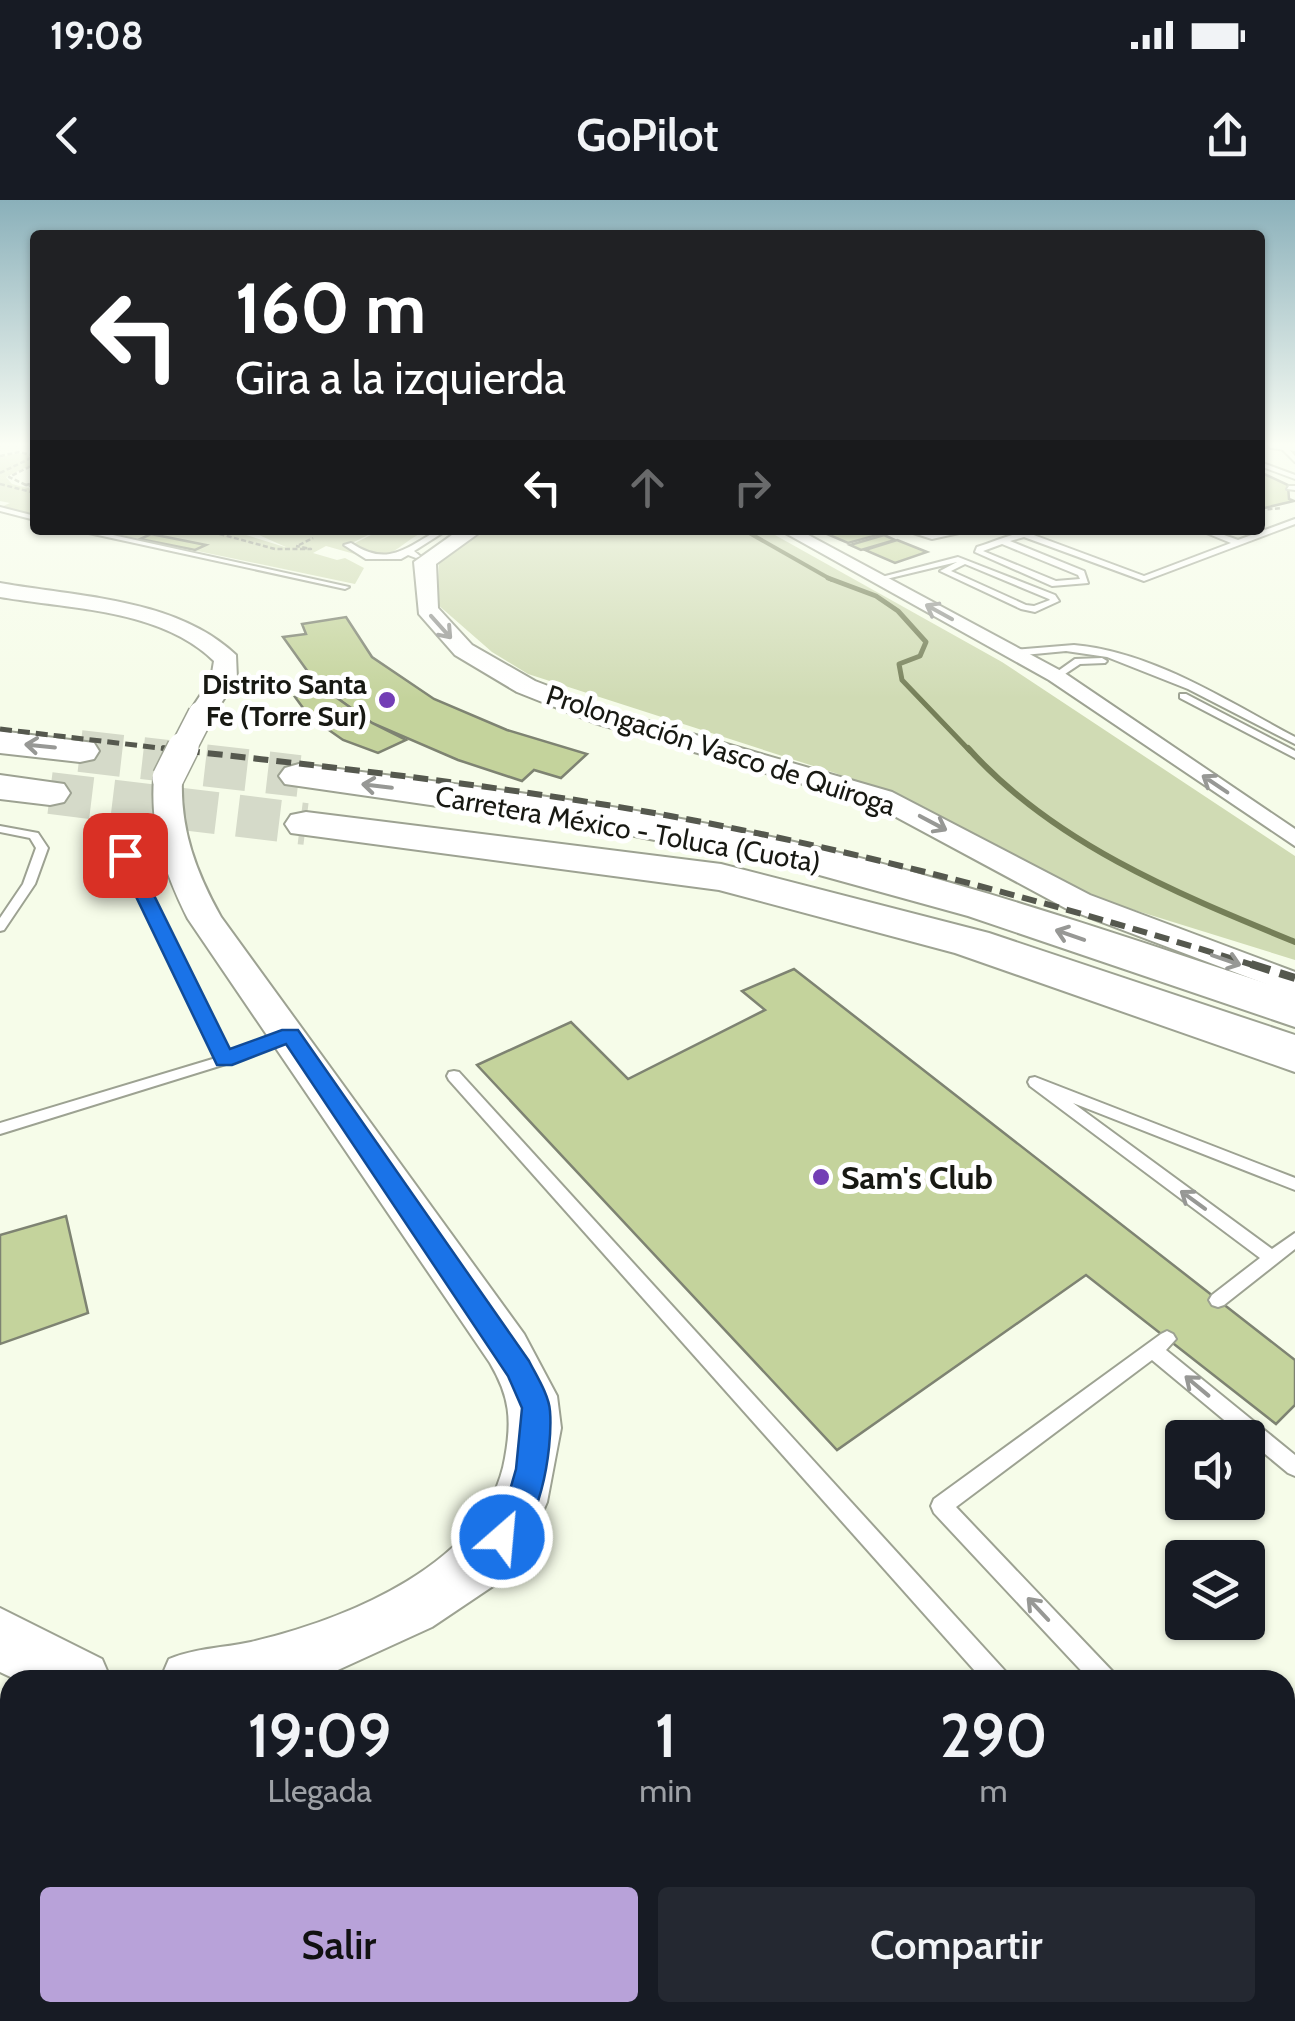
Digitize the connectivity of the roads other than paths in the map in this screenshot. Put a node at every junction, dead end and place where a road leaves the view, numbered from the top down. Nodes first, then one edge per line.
1 (102, 535) edge
2 (438, 535) edge
3 (462, 535) edge
4 (797, 535) edge
5 (1015, 535) edge
6 (1030, 535) edge
7 (1221, 535) edge
8 (1256, 535) edge
9 (1002, 541) junction
10 (1236, 542) junction
11 (348, 545) dead end
12 (416, 556) junction
13 (965, 561) junction
14 (878, 578) junction
15 (345, 587) dead end
16 (0, 590) edge
17 (1013, 653) junction
18 (1056, 676) junction
19 (1295, 741) edge
20 (0, 742) edge
21 (80, 750) tunnel mouth
22 (1295, 755) edge
23 (299, 776) tunnel mouth
24 (0, 787) edge
25 (50, 793) tunnel mouth
26 (165, 817) junction
27 (306, 824) tunnel mouth
28 (0, 829) edge
29 (1295, 839) edge
30 (535, 850) junction
31 (0, 928) edge
32 (1295, 984) edge
33 (1295, 1011) edge
34 (290, 1035) junction
35 (1295, 1054) edge
36 (224, 1060) junction
37 (454, 1076) dead end
38 (1295, 1084) edge
39 (0, 1128) edge
40 (1295, 1184) edge
41 (1295, 1240) edge
42 (1272, 1258) junction
43 (1218, 1300) dead end
44 (1295, 1467) edge
45 (0, 1637) edge
46 (61, 1670) edge
47 (252, 1670) edge
48 (989, 1670) edge
49 (1096, 1670) edge

1 - 15 lane
2 - 12 lane
3 - 12 street
4 - 14 street
5 - 9 lane
6 - 10 lane
7 - 10 lane
8 - 10 lane
9 - 9 lane
11 - 12 lane
12 -> 32 street, Prolongación Vasco de Quiroga
13 - 13 lane
13 - 14 lane
17 -> 14 street
16 - 26 street, bridge
17 - 18 street
17 - 19 lane
18 - 22 lane
29 -> 18 street
21 -> 20 highway
33 -> 23 highway, Carretera México - Toluca (Cuota)
24 - 25 highway
26 - 34 street
26 - 36 lane
27 - 30 highway, Carretera México - Toluca (Cuota)
28 - 31 lane
30 - 35 highway, Carretera México - Toluca (Cuota)
30 - 38 highway
34 - 36 lane
34 - 47 street
36 - 39 lane
37 - 48 lane
42 -> 40 lane
41 - 42 lane
42 - 43 lane
44 - 49 lane
45 - 46 street

